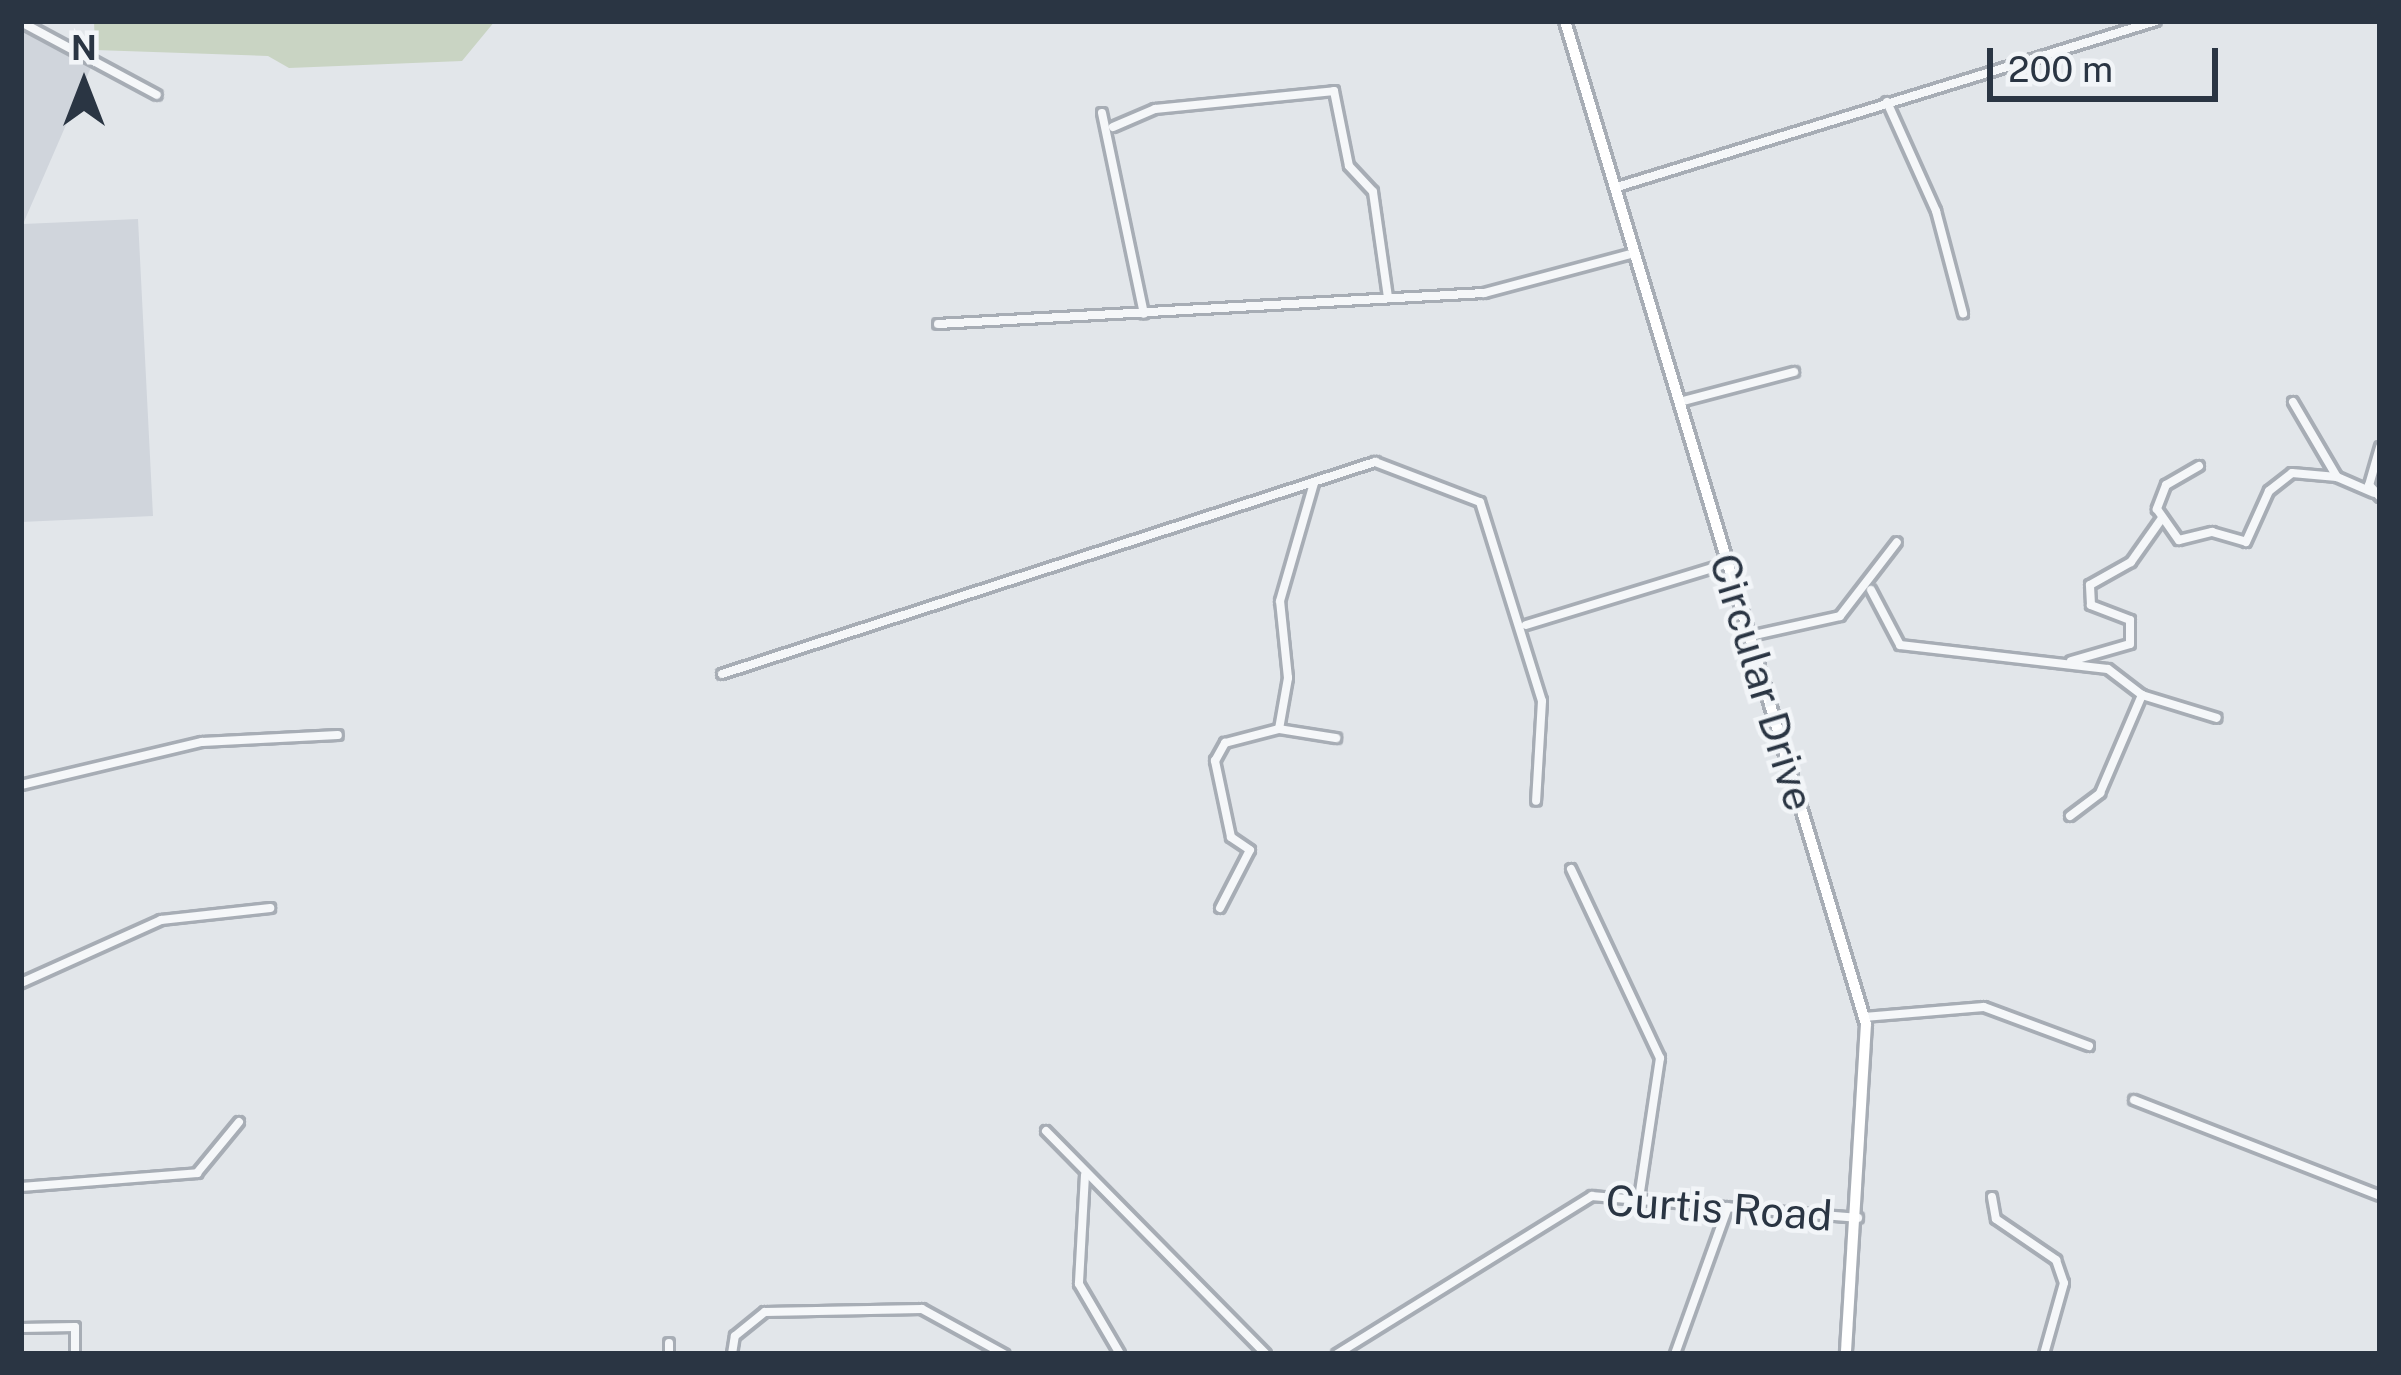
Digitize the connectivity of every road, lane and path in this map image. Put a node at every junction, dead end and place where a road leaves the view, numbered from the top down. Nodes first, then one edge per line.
1 (1565, 21) edge
2 (2156, 21) edge
3 (21, 22) edge
4 (157, 95) dead end
5 (1887, 102) junction
6 (1102, 113) dead end
7 (1113, 128) junction
8 (1614, 188) junction
9 (1634, 253) junction
10 (1388, 298) junction
11 (1144, 314) junction
12 (1964, 314) dead end
13 (938, 324) dead end
14 (1794, 372) dead end
15 (2294, 401) dead end
16 (1678, 402) junction
17 (2380, 447) edge
18 (2199, 466) dead end
19 (2337, 477) junction
20 (1315, 482) junction
21 (2377, 495) edge
22 (2162, 518) junction
23 (1897, 542) dead end
24 (1726, 564) junction
25 (1870, 590) junction
26 (1526, 625) junction
27 (1748, 637) junction
28 (2070, 662) junction
29 (722, 674) dead end
30 (2142, 694) junction
31 (2217, 718) dead end
32 (1279, 729) junction
33 (338, 736) dead end
34 (1336, 738) dead end
35 (21, 785) edge
36 (1536, 801) dead end
37 (2071, 816) dead end
38 (1571, 869) dead end
39 (270, 908) dead end
40 (1220, 908) dead end
41 (21, 983) edge
42 (1864, 1017) junction
43 (2089, 1046) dead end
44 (2134, 1100) dead end
45 (239, 1122) dead end
46 (1046, 1131) dead end
47 (1085, 1173) junction
48 (21, 1187) edge
49 (2380, 1196) edge
50 (1992, 1197) dead end
51 (1639, 1199) junction
52 (1728, 1207) junction
53 (1859, 1218) junction
54 (21, 1328) edge
55 (75, 1354) edge
56 (732, 1354) edge
57 (1004, 1354) edge
58 (1120, 1354) edge
59 (1266, 1354) edge
60 (1337, 1354) edge
61 (1675, 1354) edge
62 (1846, 1354) edge
63 (2044, 1354) edge

1 - 8 street, Circular Drive
2 - 5 street
3 - 4 street
5 - 8 street
5 - 12 street
6 - 7 street
7 - 10 street
7 - 11 street
8 - 9 street, Circular Drive
9 - 10 street
9 - 16 street, Circular Drive
10 - 11 street
11 - 13 street
14 - 16 street
15 - 19 street
16 - 24 street, Circular Drive
17 - 21 street
18 - 22 street
19 - 21 street
19 - 22 street
20 - 26 street
20 - 29 street
20 - 32 street
22 - 28 street
23 - 25 street
24 - 26 street
24 - 27 street, Circular Drive
25 - 27 street
25 - 28 street
26 - 36 street
27 - 42 street, Circular Drive
28 - 30 street
30 - 31 street
30 - 37 street
32 - 34 street
32 - 40 street
33 - 35 street
38 - 51 street
39 - 41 street
42 - 43 street
42 - 53 street, Circular Drive
44 - 49 street
45 - 48 street
46 - 47 street
47 - 58 street
47 - 59 street
50 - 63 street
51 - 52 street, Curtis Road
51 - 60 street, Curtis Road
52 - 53 street, Curtis Road
52 - 61 street
53 - 62 street, Circular Drive
54 - 55 street
56 - 57 street

